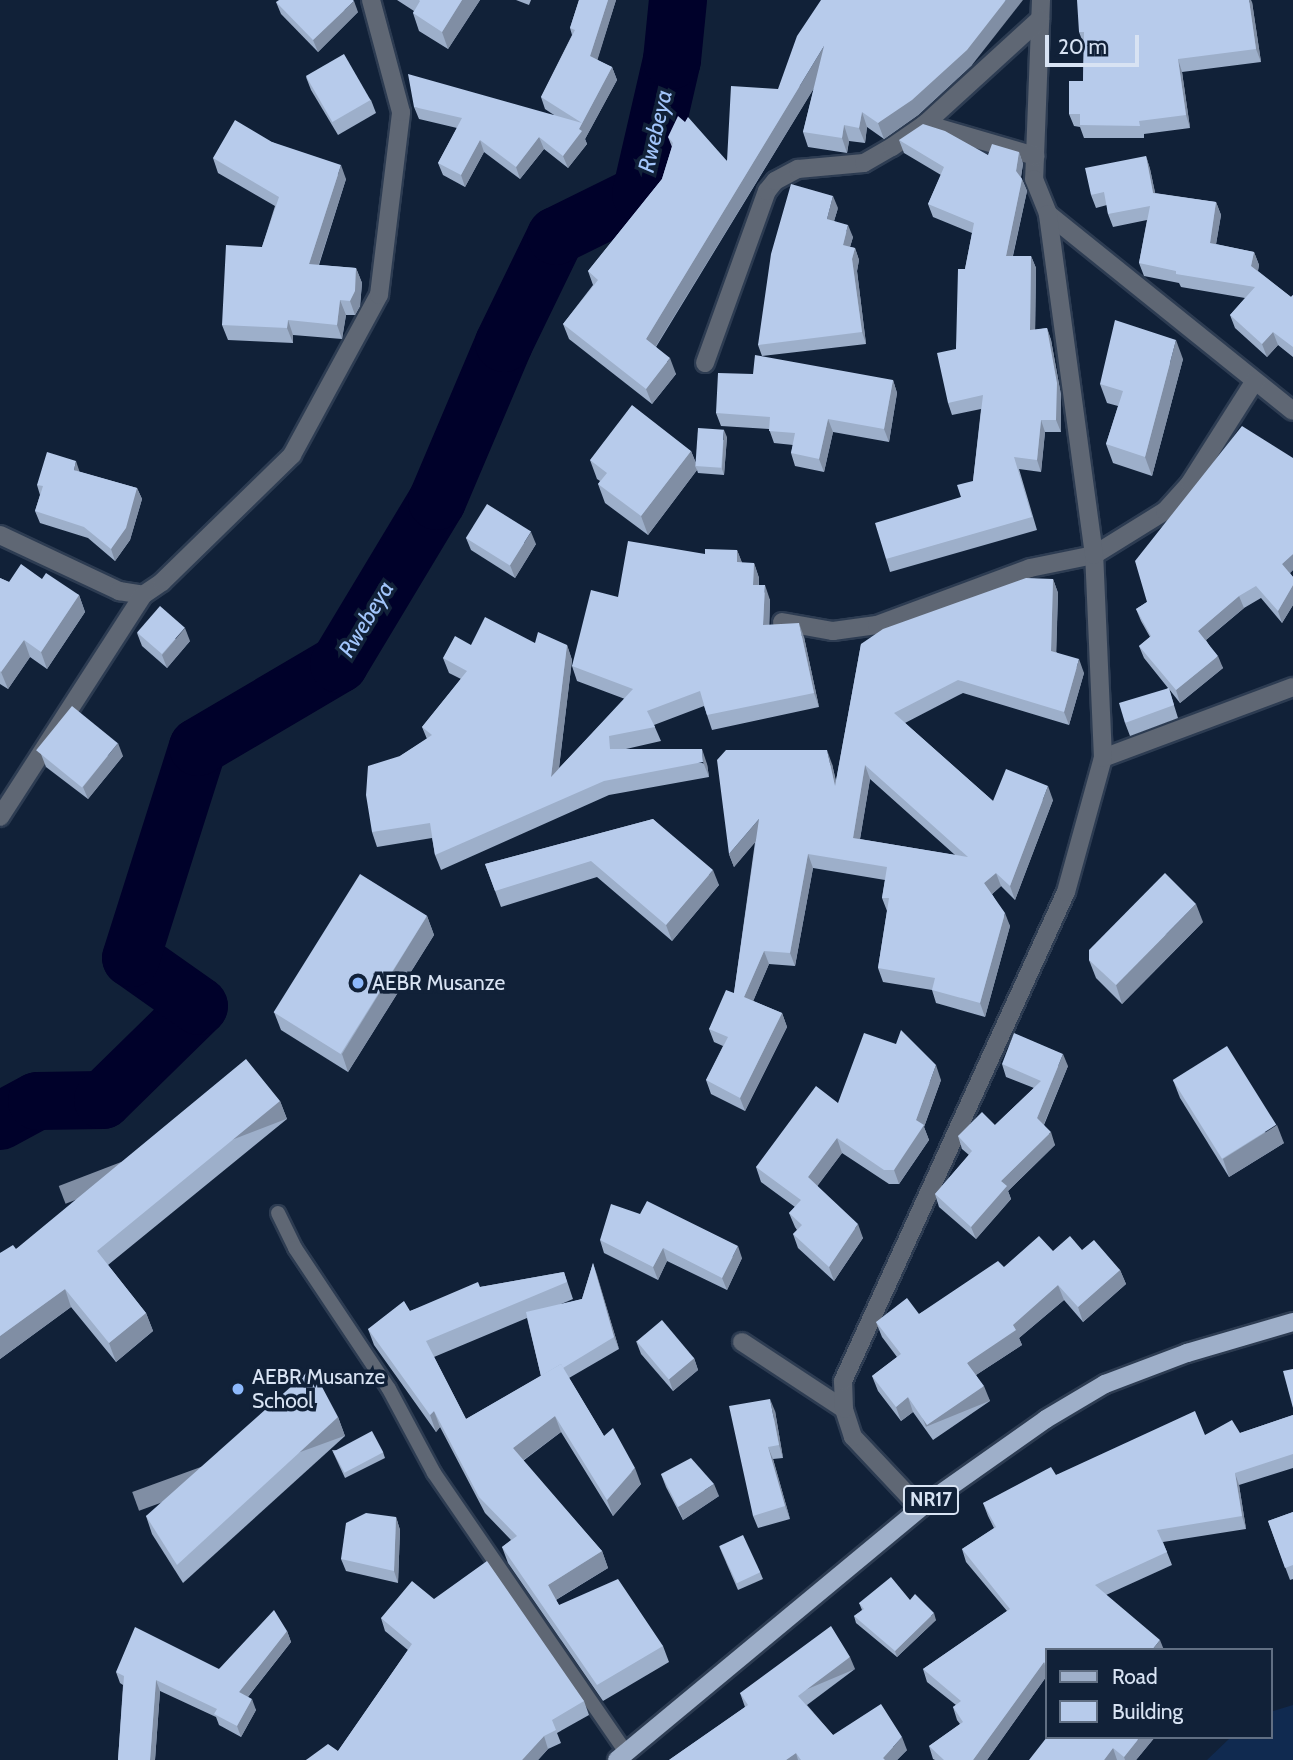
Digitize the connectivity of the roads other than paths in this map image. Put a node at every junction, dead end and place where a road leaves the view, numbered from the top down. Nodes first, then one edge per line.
1 (371, 0) edge
2 (1041, 0) edge
3 (1040, 19) junction
4 (925, 124) junction
5 (1035, 156) junction
6 (1048, 214) junction
7 (705, 363) dead end
8 (1254, 382) junction
9 (1293, 411) edge
10 (0, 536) edge
11 (1094, 555) junction
12 (143, 595) junction
13 (782, 622) edge
14 (1293, 687) edge
15 (1103, 758) junction
16 (0, 817) edge
17 (278, 1213) dead end
18 (1293, 1322) edge
19 (742, 1342) dead end
20 (844, 1409) junction
21 (920, 1508) junction
22 (622, 1756) edge

1 - 12 street
2 - 3 street
3 - 4 street
3 - 5 street
4 - 5 street
4 - 7 street
5 - 6 street
6 - 8 street
6 - 11 street
8 - 9 street
8 - 11 street
10 - 12 street
11 - 13 street
11 - 15 street
12 - 16 street
14 - 15 street
15 - 20 street
17 - 22 lane
18 - 21 main road, NR17
19 - 20 street
20 - 21 street
21 - 22 main road, NR17

